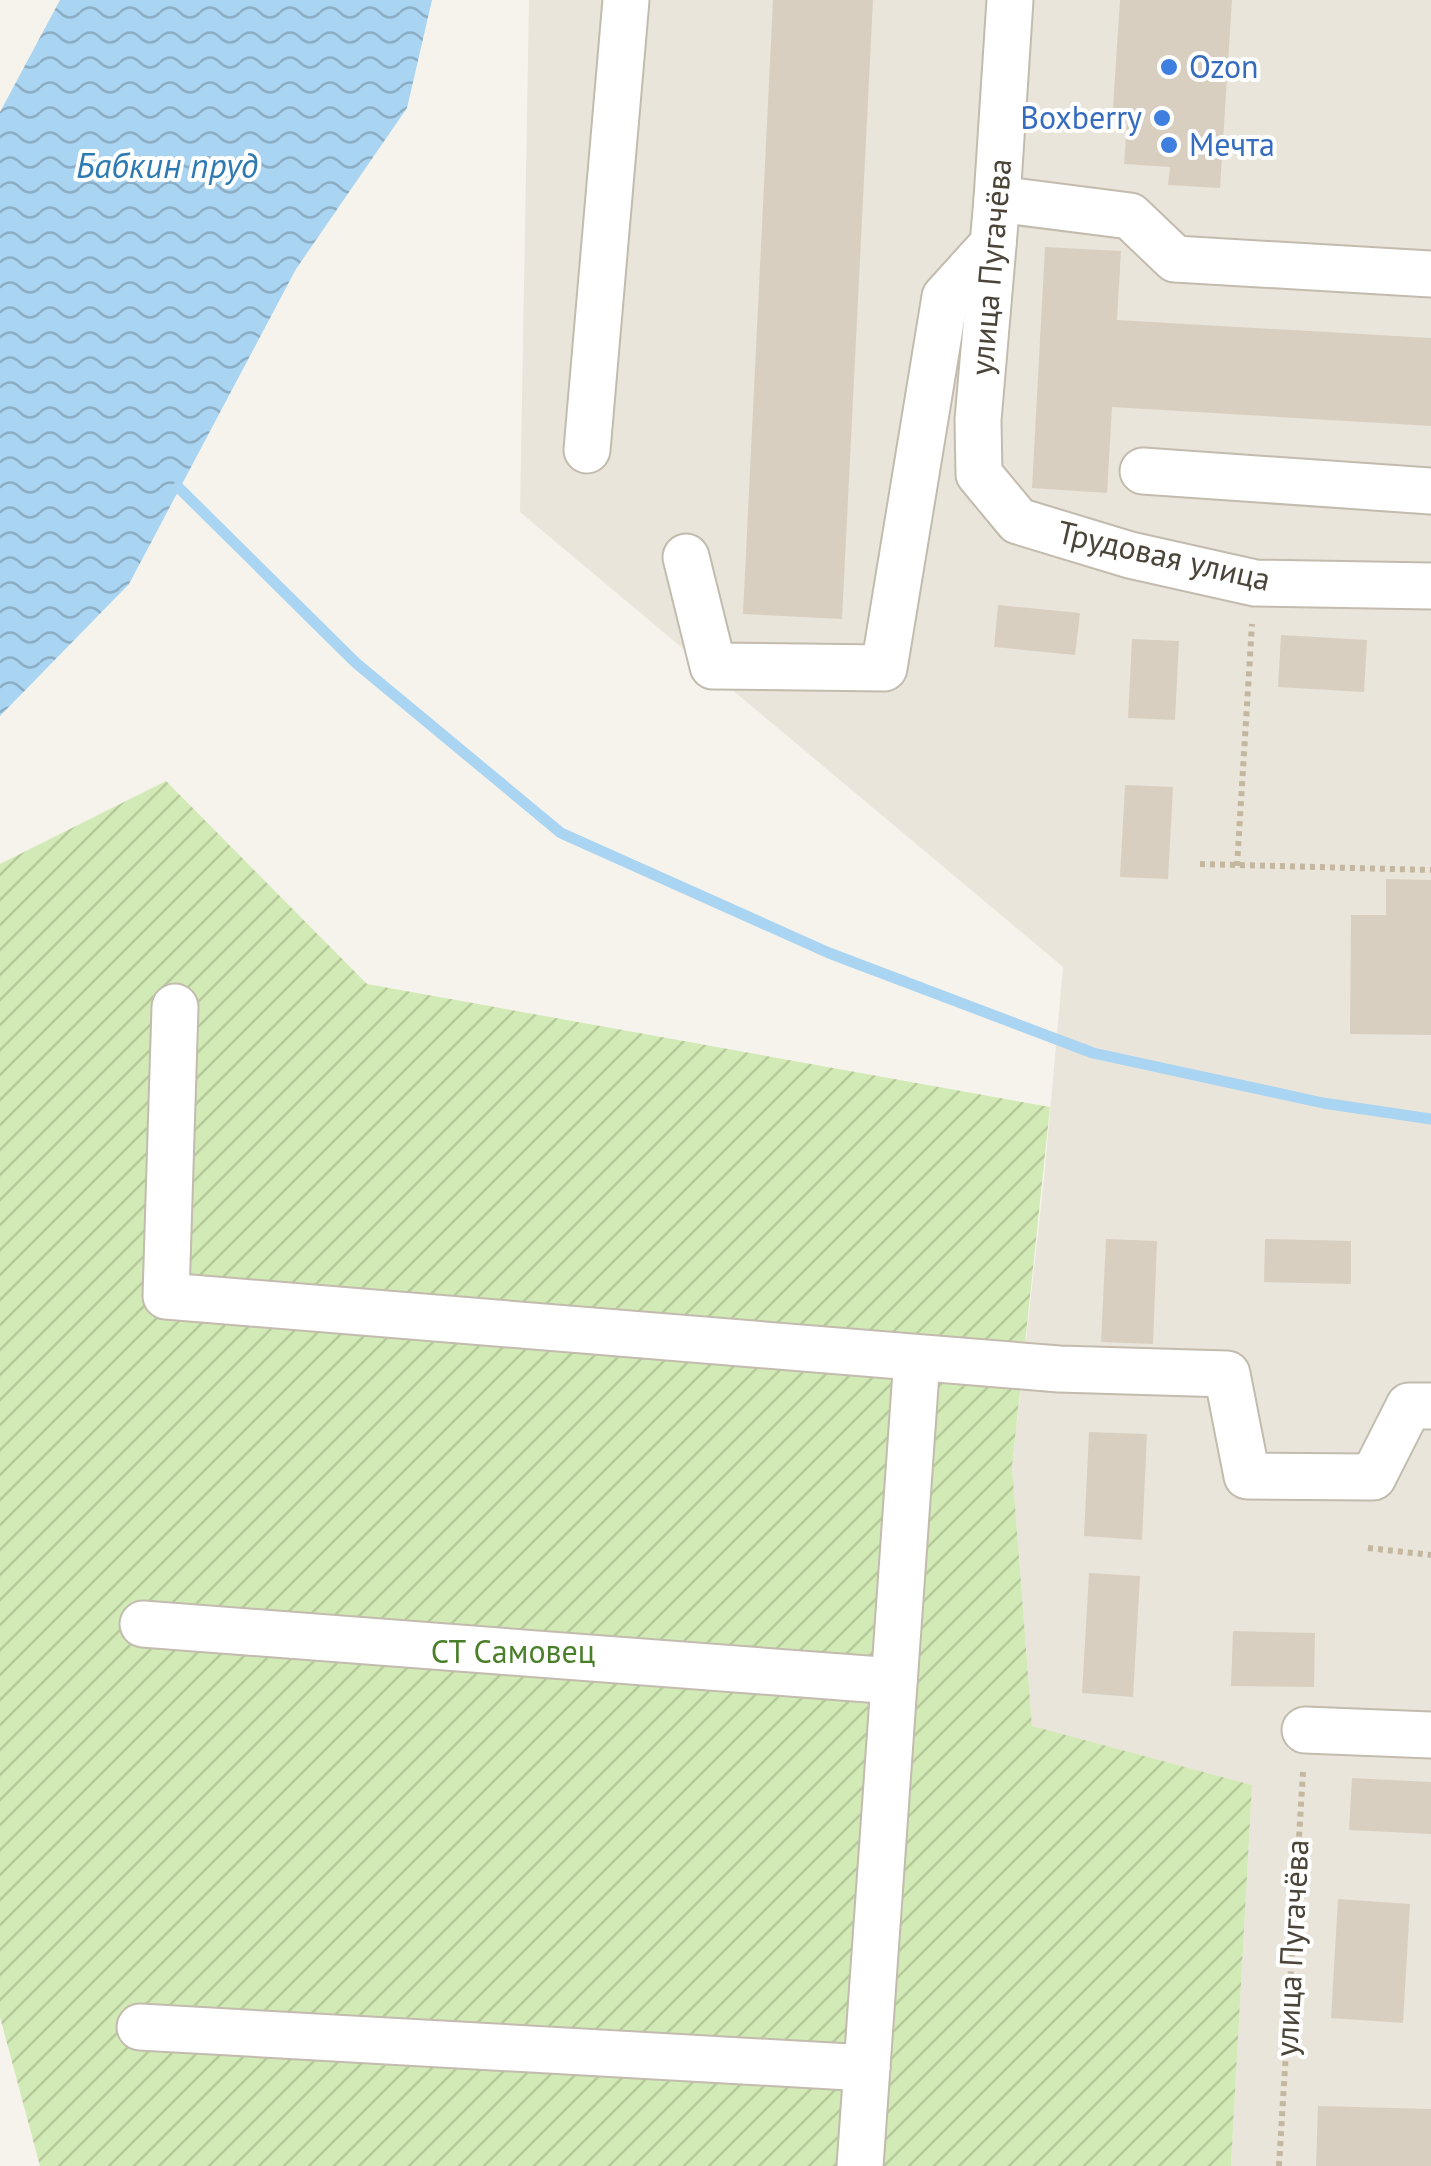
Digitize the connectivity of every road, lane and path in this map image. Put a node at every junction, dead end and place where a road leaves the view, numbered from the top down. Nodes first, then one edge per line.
1 (626, 0) edge
2 (1010, 0) edge
3 (997, 199) junction
4 (993, 244) junction
5 (1431, 274) edge
6 (587, 450) dead end
7 (1143, 471) dead end
8 (1431, 490) edge
9 (1018, 521) joint
10 (686, 557) dead end
11 (1255, 583) junction
12 (1431, 586) edge
13 (1200, 864) dead end
14 (1237, 866) junction
15 (1431, 870) edge
16 (175, 1007) dead end
17 (917, 1358) junction
18 (1420, 1406) edge
19 (1368, 1548) dead end
20 (1431, 1555) edge
21 (143, 1624) dead end
22 (894, 1681) junction
23 (1305, 1730) joint
24 (1431, 1735) edge
25 (140, 2027) dead end
26 (867, 2068) junction
27 (860, 2166) edge
28 (1279, 2166) edge

1 - 6 street
2 - 3 street, улица Пугачёва
3 - 4 street, улица Пугачёва
3 - 5 street
4 - 9 street, улица Пугачёва
4 - 10 street
7 - 8 street
9 - 11 street, Трудовая улица
11 - 12 street, Трудовая улица
11 - 14 path
13 - 14 path
14 - 15 path
16 - 17 street
17 - 18 street
17 - 22 street
19 - 20 path
21 - 22 street
22 - 26 street
23 - 24 street
23 - 28 path, улица Пугачёва
25 - 26 street
26 - 27 street

